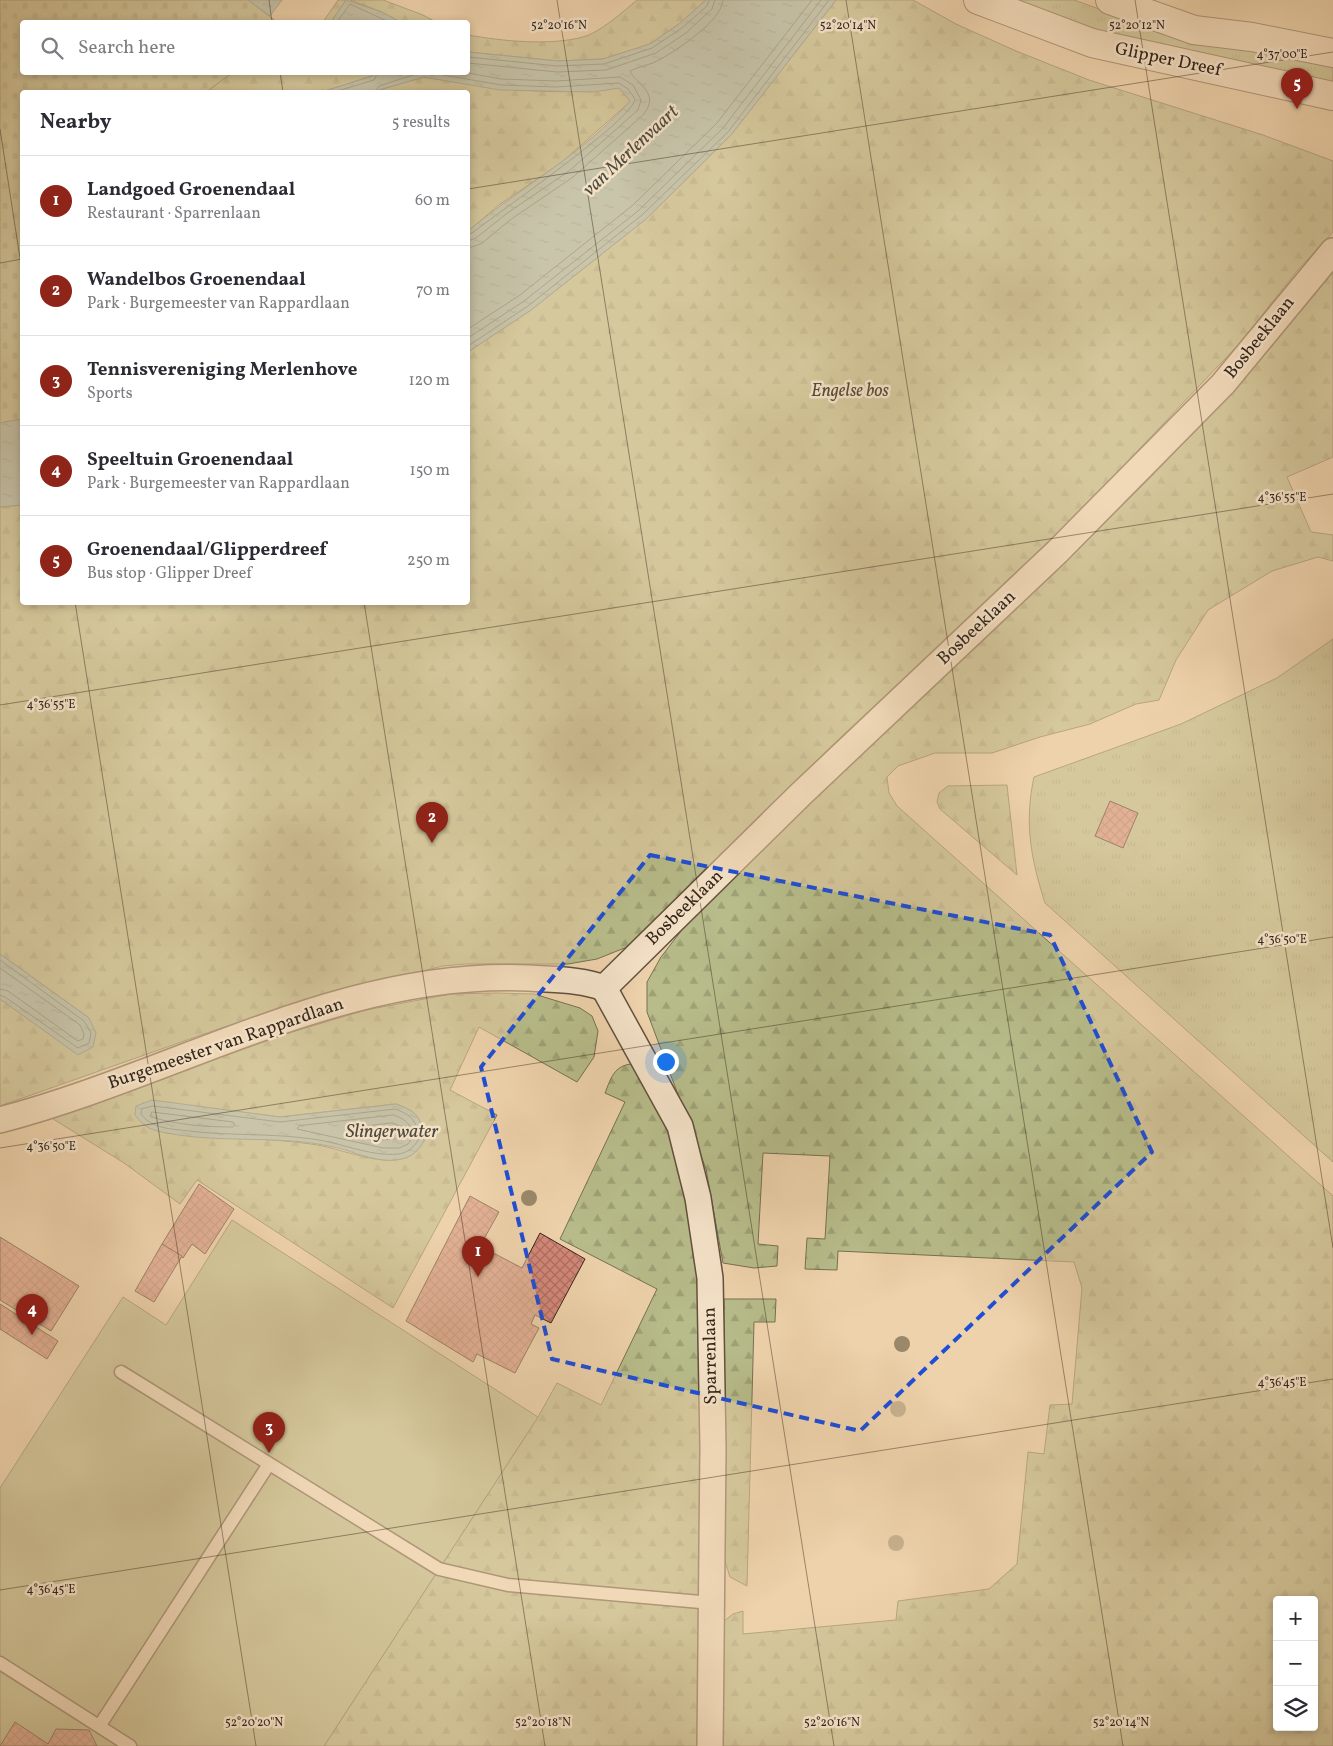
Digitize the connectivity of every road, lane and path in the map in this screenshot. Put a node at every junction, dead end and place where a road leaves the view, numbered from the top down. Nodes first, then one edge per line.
1 (978, 0) edge
2 (1110, 0) edge
3 (1333, 53) edge
4 (1333, 96) edge
5 (1333, 251) edge
6 (604, 988) junction
7 (3, 1119) edge
8 (122, 1372) dead end
9 (269, 1464) junction
10 (712, 1603) junction
11 (0, 1663) edge
12 (100, 1725) junction
13 (130, 1746) edge
14 (710, 1746) edge

1 - 4 street, Glipper Dreef
2 - 3 street, Glipper Dreef
5 - 6 street, Bosbeeklaan
6 - 7 street, Burgemeester van Rappardlaan
6 - 10 street, Sparrenlaan
8 - 9 lane
9 - 10 lane
9 - 12 lane
10 - 14 street, Sparrenlaan
11 - 12 lane
12 - 13 lane

